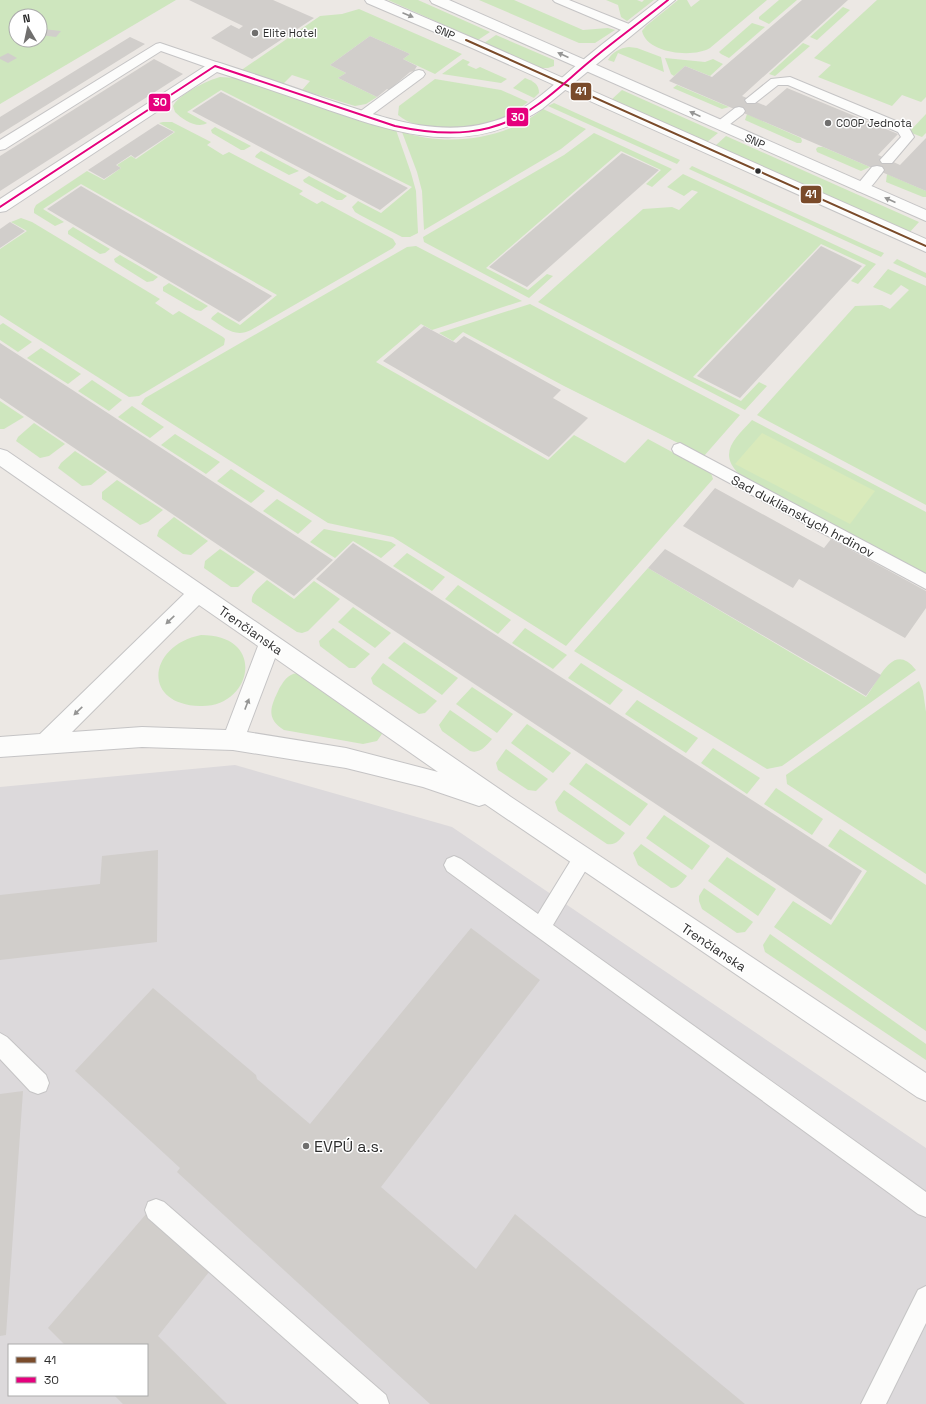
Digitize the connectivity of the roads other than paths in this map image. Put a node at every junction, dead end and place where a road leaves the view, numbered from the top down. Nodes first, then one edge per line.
1 (372, 0) edge
2 (437, 0) edge
3 (559, 0) edge
4 (668, 0) edge
5 (630, 30) junction
6 (585, 65) junction
7 (215, 66) junction
8 (418, 74) dead end
9 (563, 83) junction
10 (751, 100) dead end
11 (739, 111) dead end
12 (362, 116) junction
13 (721, 125) junction
14 (0, 146) edge
15 (887, 160) dead end
16 (877, 170) dead end
17 (862, 188) junction
18 (0, 207) edge
19 (926, 216) edge
20 (926, 246) edge
21 (680, 449) dead end
22 (0, 456) edge
23 (926, 582) edge
24 (198, 593) junction
25 (270, 643) junction
26 (233, 740) junction
27 (46, 743) junction
28 (0, 747) edge
29 (503, 804) junction
30 (583, 858) junction
31 (454, 865) dead end
32 (540, 928) junction
33 (0, 1044) edge
34 (38, 1083) dead end
35 (926, 1088) edge
36 (926, 1206) edge
37 (156, 1210) dead end
38 (926, 1298) edge
39 (377, 1404) edge
40 (873, 1404) edge

1 -> 9 street, SNP
6 -> 2 street, SNP
3 - 5 lane
4 - 5 street
5 - 6 street
6 - 9 street
13 -> 6 street, SNP
7 - 12 street
7 - 14 lane
7 - 18 street
8 - 12 lane
9 - 12 street
9 - 20 street, SNP
10 - 15 lane
11 - 13 lane
13 - 17 street, SNP
16 - 17 lane
19 -> 17 street, SNP
21 - 23 lane, Sad duklianskych hrdinov
22 - 24 street, Trenčianska
24 - 25 street, Trenčianska
24 -> 27 street
26 -> 25 street
25 - 29 street, Trenčianska
26 - 27 street, Trenčianska
26 - 29 street, Trenčianska
27 - 28 street, Trenčianska
29 - 30 street, Trenčianska
30 - 32 lane
30 - 35 street, Trenčianska
31 - 32 lane
32 - 36 lane
33 - 34 lane
37 - 39 lane
38 - 40 lane

